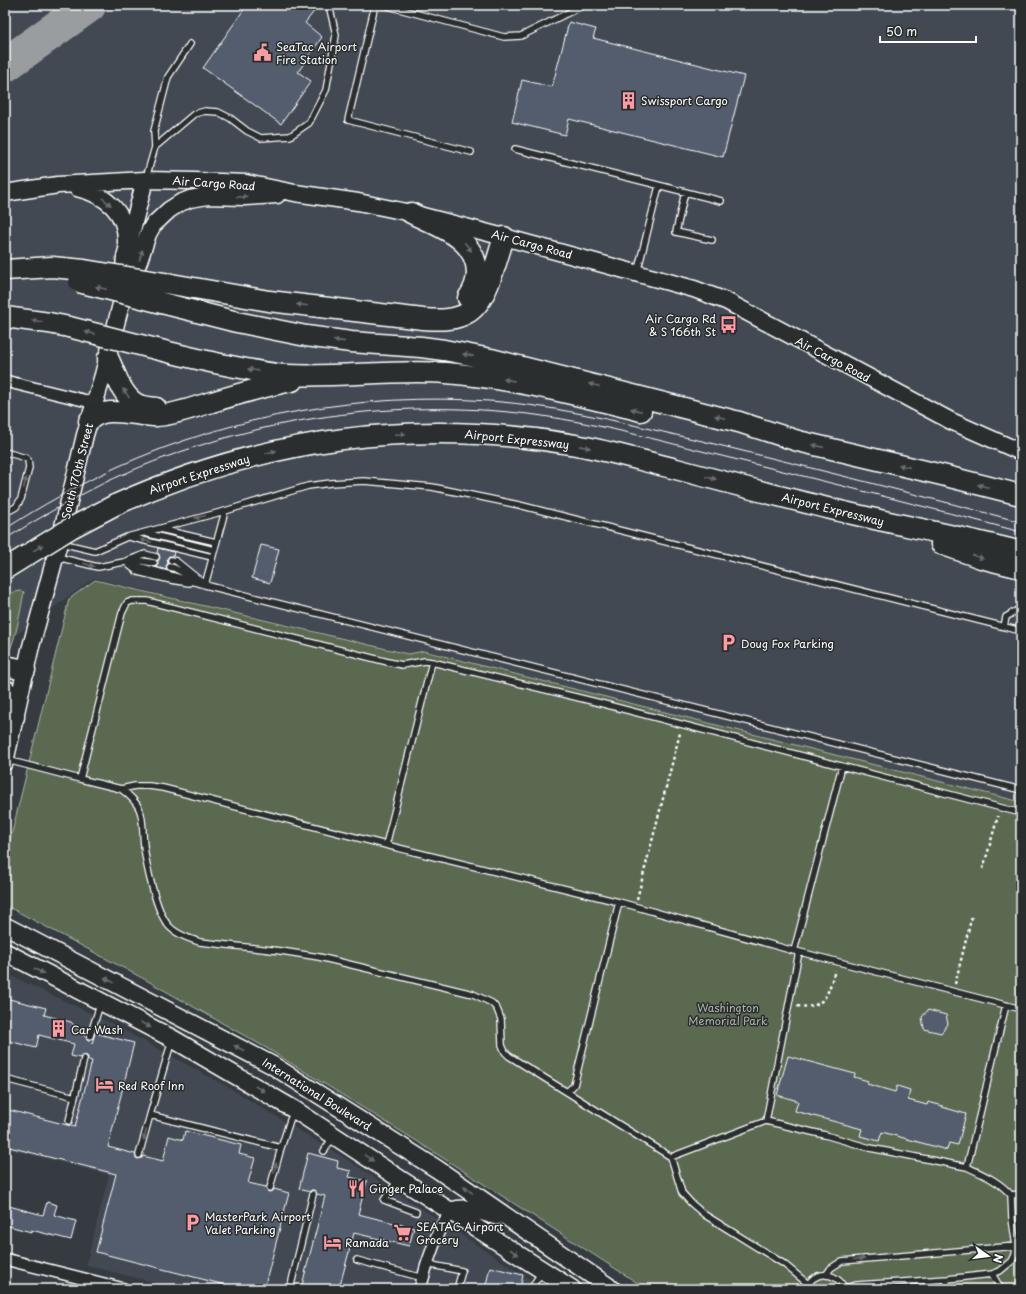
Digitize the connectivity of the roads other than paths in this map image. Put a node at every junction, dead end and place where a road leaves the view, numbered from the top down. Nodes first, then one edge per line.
1 (329, 5) edge
2 (376, 5) edge
3 (384, 5) edge
4 (584, 5) edge
5 (190, 44) dead end
6 (155, 147) junction
7 (515, 149) dead end
8 (471, 152) dead end
9 (145, 180) junction
10 (58, 185) junction
11 (659, 186) junction
12 (685, 192) junction
13 (5, 193) edge
14 (295, 193) junction
15 (721, 200) dead end
16 (411, 213) junction
17 (504, 237) junction
18 (712, 240) dead end
19 (125, 257) junction
20 (5, 272) edge
21 (637, 273) junction
22 (82, 276) junction
23 (121, 304) junction
24 (382, 314) junction
25 (5, 317) edge
26 (108, 358) junction
27 (361, 373) junction
28 (5, 381) edge
29 (283, 383) junction
30 (92, 412) junction
31 (798, 441) junction
32 (5, 452) edge
33 (1021, 452) edge
34 (1021, 495) edge
35 (225, 511) junction
36 (5, 513) edge
37 (861, 517) junction
38 (158, 528) junction
39 (143, 532) junction
40 (127, 537) junction
41 (216, 542) junction
42 (57, 549) junction
43 (214, 550) junction
44 (1021, 552) edge
45 (156, 557) dead end
46 (212, 557) junction
47 (171, 560) dead end
48 (124, 562) junction
49 (154, 563) dead end
50 (170, 567) dead end
51 (1021, 568) edge
52 (5, 569) edge
53 (205, 585) junction
54 (1021, 608) edge
55 (1004, 627) junction
56 (1021, 631) edge
57 (432, 662) junction
58 (5, 666) edge
59 (25, 670) junction
60 (5, 690) edge
61 (14, 717) junction
62 (5, 761) edge
63 (842, 766) junction
64 (80, 779) junction
65 (121, 789) junction
66 (1021, 790) edge
67 (1021, 813) edge
68 (386, 845) junction
69 (619, 902) junction
70 (5, 926) edge
71 (797, 951) junction
72 (5, 952) edge
73 (101, 1002) junction
74 (1006, 1006) junction
75 (1021, 1009) edge
76 (90, 1036) dead end
77 (173, 1039) junction
78 (84, 1059) dead end
79 (5, 1080) edge
80 (567, 1092) junction
81 (75, 1097) junction
82 (295, 1110) junction
83 (150, 1115) junction
84 (69, 1121) dead end
85 (766, 1121) junction
86 (334, 1135) junction
87 (281, 1148) junction
88 (324, 1151) dead end
89 (139, 1155) dead end
90 (671, 1157) junction
91 (967, 1167) junction
92 (400, 1179) junction
93 (270, 1188) dead end
94 (313, 1194) dead end
95 (1021, 1194) edge
96 (1011, 1195) junction
97 (416, 1212) dead end
98 (451, 1212) junction
99 (512, 1220) junction
100 (1016, 1246) junction
101 (5, 1259) edge
102 (357, 1260) dead end
103 (427, 1264) junction
104 (543, 1271) junction
105 (992, 1274) junction
106 (826, 1275) junction
107 (947, 1279) junction
108 (421, 1284) edge
109 (807, 1286) edge
110 (999, 1288) edge
111 (124, 1289) edge
112 (290, 1289) edge
113 (457, 1289) edge
114 (532, 1289) edge
115 (572, 1289) edge
116 (612, 1289) edge
117 (845, 1289) edge
118 (947, 1289) edge

1 - 6 lane
2 - 8 lane
3 - 4 lane
5 - 6 lane
6 - 9 lane
7 - 11 lane
9 - 10 street, Air Cargo Road
9 - 14 street, Air Cargo Road
9 - 19 street, South 170th Street
10 - 13 street, Air Cargo Road
10 -> 19 street
11 - 12 lane
11 - 21 lane
12 - 15 lane
12 - 18 lane
14 - 16 street, Air Cargo Road
23 -> 14 street
16 - 17 street, Air Cargo Road
16 -> 24 highway
17 - 21 street, Air Cargo Road
17 - 24 highway
19 - 23 street, South 170th Street
20 - 22 highway
21 - 33 street, Air Cargo Road
24 -> 22 highway, bridge
31 -> 22 highway, bridge
23 - 26 street, South 170th Street
27 -> 25 highway, bridge
29 -> 26 highway
26 - 30 street, South 170th Street
27 - 29 highway
31 -> 27 highway
28 - 30 street
29 - 30 highway
30 - 42 street, South 170th Street
34 -> 31 highway
36 -> 32 lane
35 -> 38 lane
35 - 41 lane
35 - 55 lane
37 - 44 highway, Airport Expressway
37 -> 51 highway
52 -> 37 highway, Airport Expressway, bridge
38 - 39 lane
38 - 41 lane
39 - 40 lane
39 - 43 lane
40 - 42 lane
46 -> 40 lane
41 - 43 lane
42 -> 48 lane
42 - 59 street, South 170th Street
43 - 46 lane
45 - 48 lane
46 - 53 lane
47 - 53 lane
48 - 49 lane
48 - 53 lane
50 - 53 lane
53 - 66 lane
54 - 55 lane
55 - 56 lane
57 - 63 lane
57 - 64 lane
57 - 68 lane
58 - 59 highway
59 - 61 street, South 170th Street
60 - 61 highway
61 - 62 street, South 170th Street
62 - 64 lane
63 - 67 lane
63 - 71 lane
64 - 65 lane
65 - 68 lane
65 - 80 lane
68 - 69 lane
69 - 71 lane
69 - 80 lane
99 -> 70 main road, International Boulevard
71 - 74 lane
71 - 85 lane
72 -> 73 main road
73 - 76 lane
73 -> 77 main road
74 - 75 lane
74 - 91 lane
77 -> 82 main road
77 - 83 lane
78 - 81 lane
79 - 81 lane
80 - 90 lane
81 - 84 lane
82 - 86 main road
82 - 87 lane
83 - 87 lane
83 -> 89 lane
85 - 90 lane
85 - 91 lane
86 - 88 lane
86 -> 92 main road
93 -> 87 lane
90 - 109 lane
91 - 96 lane
92 - 97 lane
92 - 98 main road
94 - 112 lane
95 - 96 lane
96 - 100 lane
98 - 99 main road
98 - 103 street
98 -> 104 main road
99 - 116 main road, International Boulevard
100 - 105 lane
106 -> 100 lane
101 - 111 street
102 - 108 lane
103 - 108 street
103 - 113 lane
104 - 114 lane
104 - 115 main road
105 - 107 lane
105 - 110 lane
106 - 109 lane
106 - 117 lane
107 - 117 lane
107 - 118 lane

